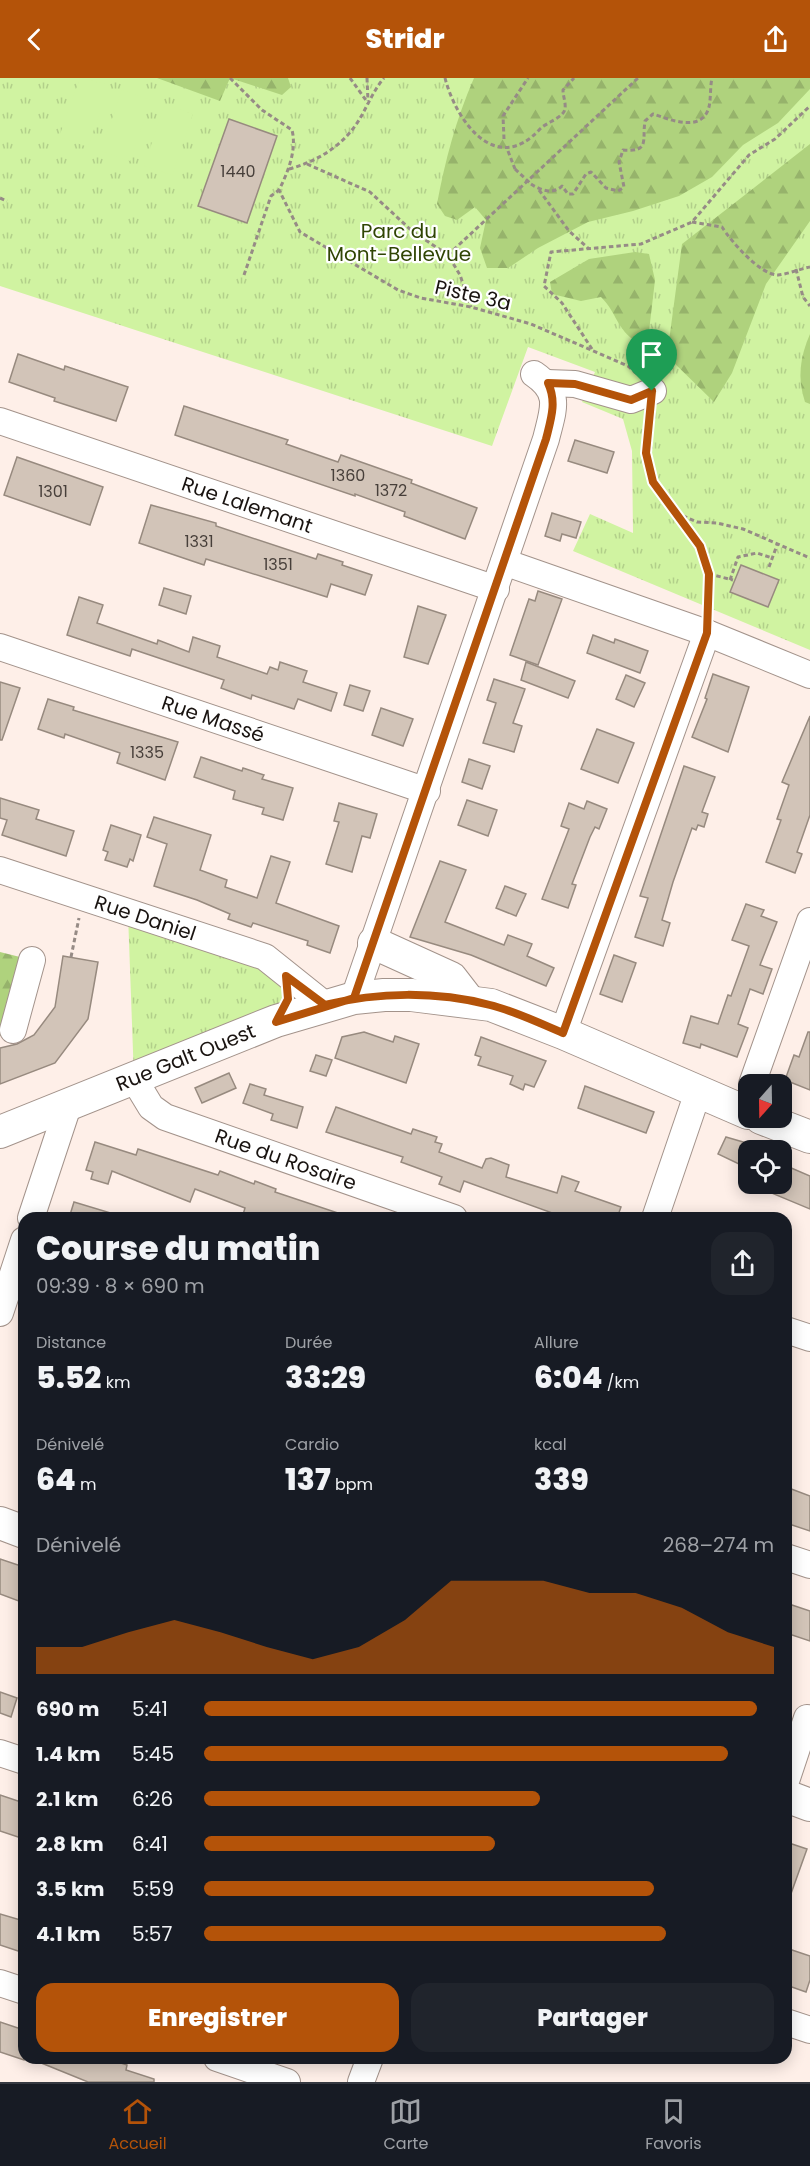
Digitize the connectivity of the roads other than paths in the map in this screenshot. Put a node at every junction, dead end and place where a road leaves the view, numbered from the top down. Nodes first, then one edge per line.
1 (652, 391) road end
2 (0, 421) edge
3 (504, 562) junction
4 (496, 589) junction
5 (707, 633) junction
6 (0, 647) edge
7 (810, 675) edge
8 (427, 791) junction
9 (0, 870) edge
10 (810, 921) edge
11 (374, 943) junction
12 (32, 960) dead end
13 (286, 976) junction
14 (468, 1000) junction
15 (340, 1001) junction
16 (276, 1022) junction
17 (13, 1030) dead end
18 (563, 1033) junction
19 (761, 1074) edge
20 (134, 1079) junction
21 (698, 1092) junction
22 (738, 1101) edge
23 (68, 1107) junction
24 (792, 1127) edge
25 (0, 1132) edge
26 (810, 1137) edge
27 (33, 1212) edge
28 (437, 1212) edge
29 (657, 1212) edge
30 (18, 1262) edge
31 (8, 1299) edge
32 (792, 1332) edge
33 (810, 1338) edge
34 (0, 1523) edge
35 (18, 1530) edge
36 (792, 1559) edge
37 (810, 1565) edge
38 (807, 1718) dead end
39 (0, 1753) edge
40 (18, 1759) edge
41 (792, 1763) edge
42 (792, 1798) edge
43 (810, 1805) edge
44 (0, 1983) edge
45 (18, 1989) edge
46 (792, 2024) edge
47 (810, 2030) edge
48 (234, 2064) edge
49 (368, 2064) edge
50 (287, 2082) edge
51 (362, 2082) edge

1 - 3 street
2 - 4 street, Rue Lalemant
3 - 4 street
3 - 5 street
4 - 8 street
5 - 7 street
5 - 18 street
6 - 8 street, Rue Massé
8 - 11 street
9 - 13 street, Rue Daniel
10 - 19 street
11 - 14 main road
11 - 15 street
12 - 17 street
13 - 15 street, Rue Daniel
13 - 16 street
14 - 15 main road, Rue Galt Ouest
14 - 18 main road, Rue Galt Ouest
15 - 16 main road, Rue Galt Ouest
16 - 20 main road, Rue Galt Ouest
18 - 21 main road, Rue Galt Ouest
20 - 23 main road, Rue Galt Ouest
20 - 28 street, Rue du Rosaire
21 - 22 main road, Rue Galt Ouest
21 - 29 street
23 - 25 main road, Rue Galt Ouest
23 - 27 street
24 - 26 main road, Rue Galt Ouest
30 - 31 street
32 - 33 street
34 - 35 main road
36 - 37 street
38 - 41 street
39 - 40 street
42 - 43 main road
44 - 45 street
46 - 47 street
48 - 50 street
49 - 51 street

